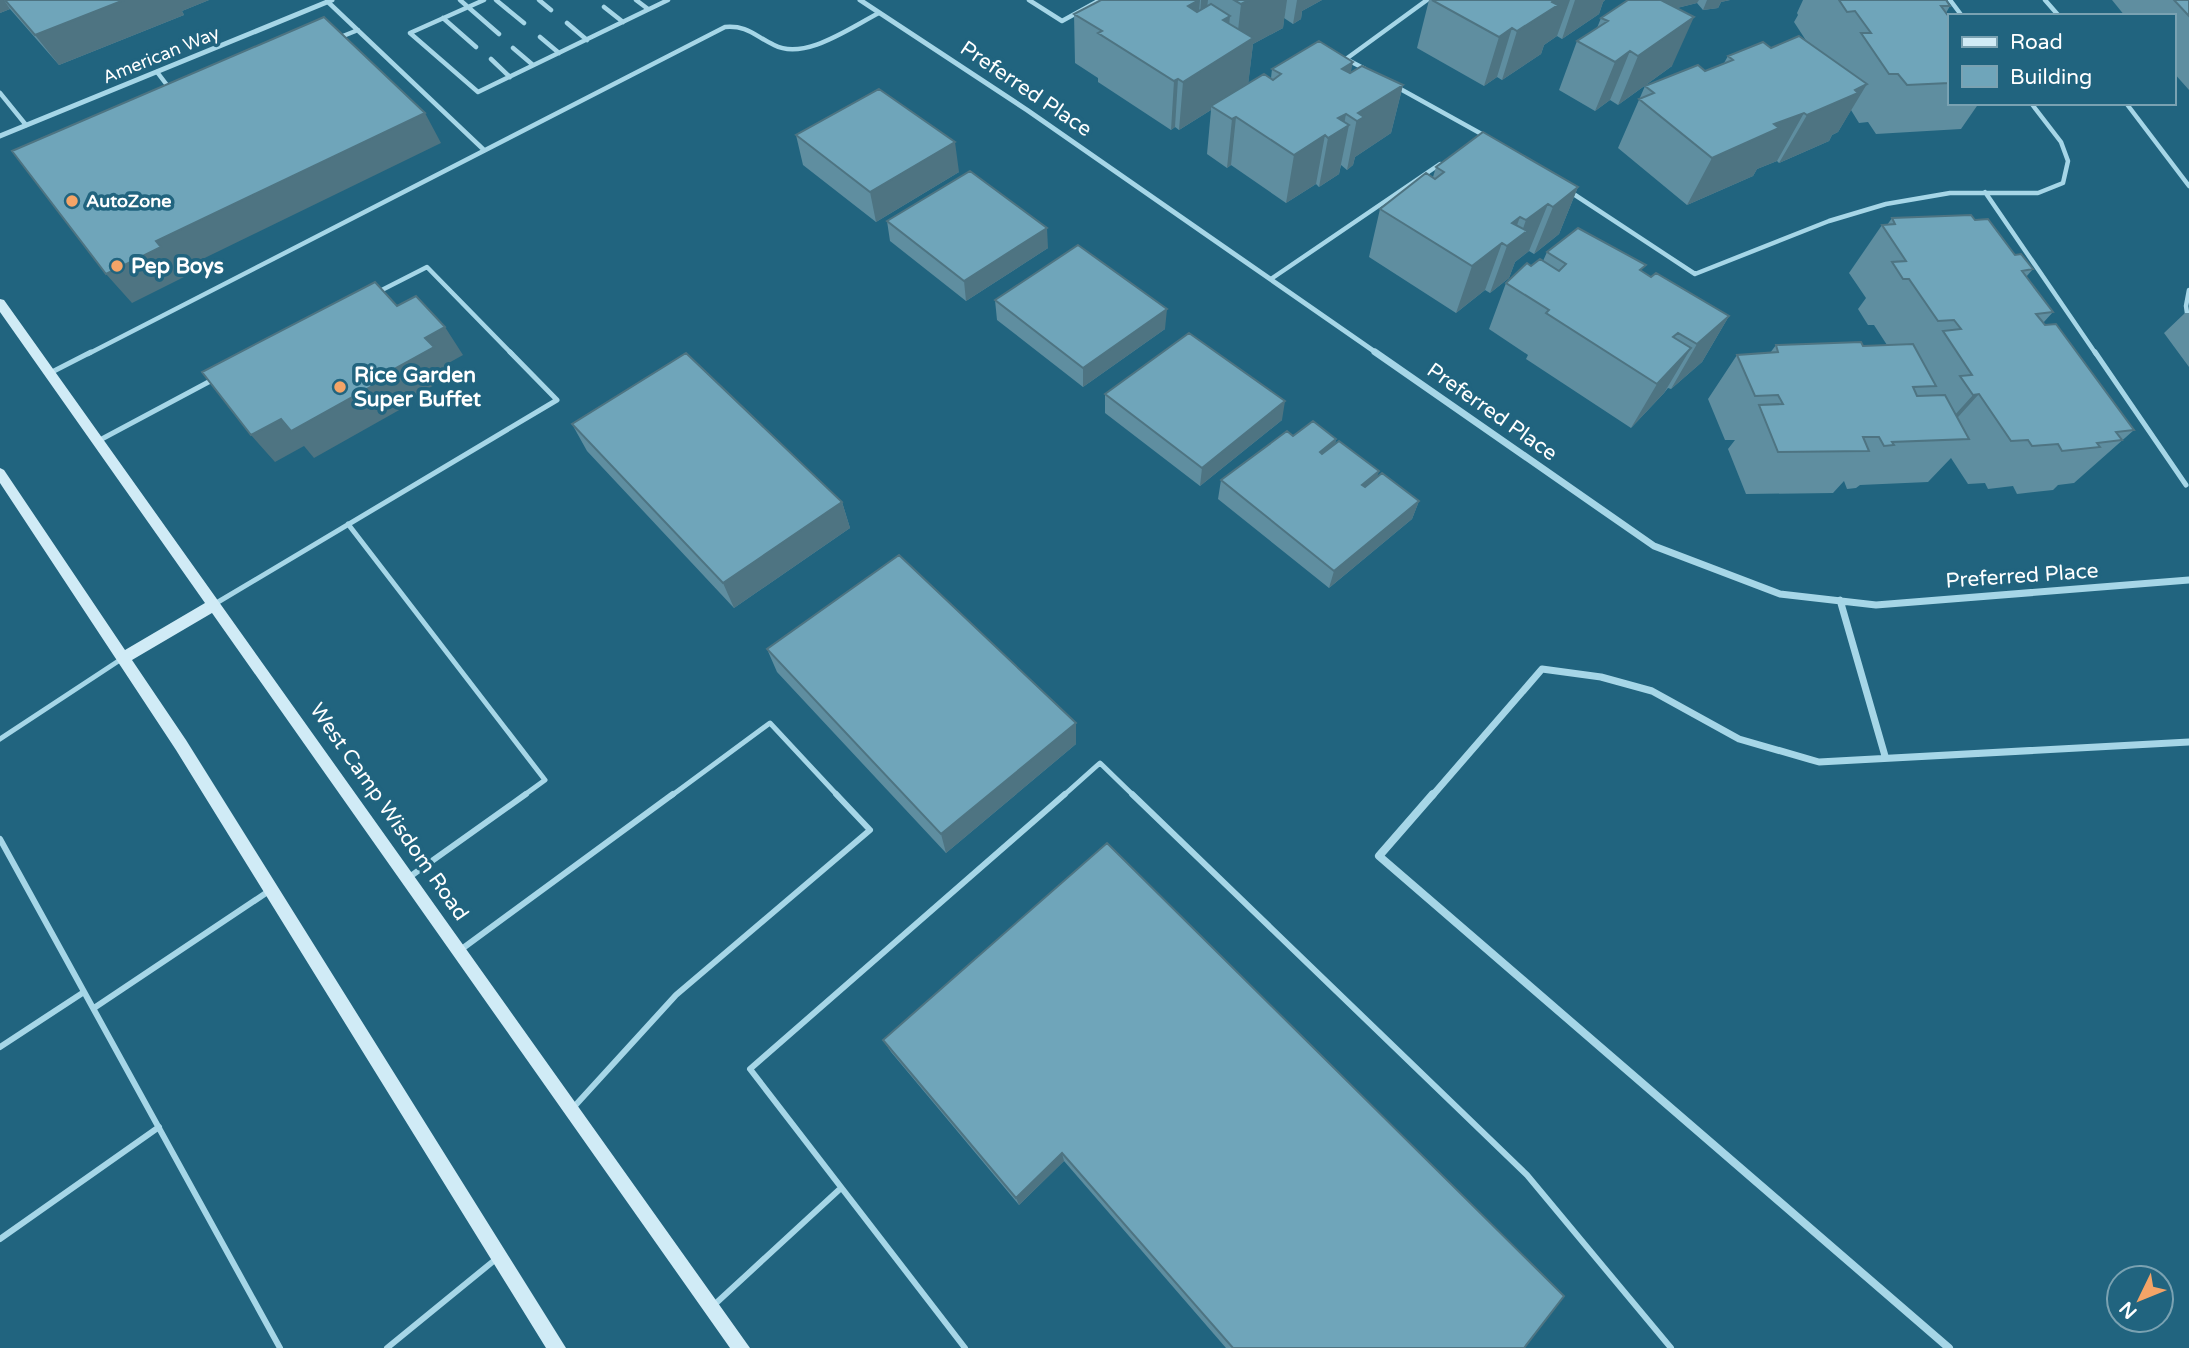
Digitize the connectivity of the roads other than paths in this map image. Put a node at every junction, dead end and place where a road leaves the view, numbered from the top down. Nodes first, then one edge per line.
1 (460, 0) edge
2 (484, 0) edge
3 (496, 0) edge
4 (539, 0) edge
5 (636, 0) edge
6 (668, 0) edge
7 (860, 0) edge
8 (1029, 0) edge
9 (1100, 0) edge
10 (1427, 0) edge
11 (2045, 0) edge
12 (330, 1) edge
13 (468, 7) junction
14 (604, 7) dead end
15 (648, 9) junction
16 (551, 10) dead end
17 (879, 13) junction
18 (2057, 14) edge
19 (443, 18) junction
20 (623, 22) junction
21 (524, 23) dead end
22 (566, 23) dead end
23 (358, 30) junction
24 (499, 34) dead end
25 (540, 37) dead end
26 (587, 40) junction
27 (334, 41) edge
28 (476, 47) dead end
29 (513, 48) dead end
30 (559, 53) junction
31 (491, 60) dead end
32 (533, 65) junction
33 (157, 72) junction
34 (1370, 72) edge
35 (510, 76) junction
36 (1394, 85) edge
37 (171, 91) edge
38 (0, 93) edge
39 (1429, 104) joint
40 (2033, 105) edge
41 (2128, 105) edge
42 (26, 125) junction
43 (1483, 135) junction
44 (0, 136) edge
45 (1472, 142) edge
46 (1495, 142) edge
47 (484, 150) junction
48 (1450, 158) edge
49 (1562, 186) edge
50 (2189, 186) edge
51 (1985, 192) junction
52 (1271, 279) junction
53 (2189, 290) edge
54 (366, 299) edge
55 (0, 303) edge
56 (2189, 327) edge
57 (50, 373) junction
58 (220, 377) edge
59 (98, 441) junction
60 (0, 473) edge
61 (2186, 485) dead end
62 (348, 524) junction
63 (2189, 580) edge
64 (1840, 600) junction
65 (214, 605) junction
66 (122, 658) junction
67 (0, 739) edge
68 (2189, 742) edge
69 (1885, 756) junction
70 (0, 839) edge
71 (408, 878) junction
72 (271, 890) junction
73 (459, 951) junction
74 (84, 992) junction
75 (94, 1009) junction
76 (0, 1047) edge
77 (572, 1109) junction
78 (159, 1127) junction
79 (841, 1188) junction
80 (0, 1239) edge
81 (500, 1256) junction
82 (712, 1307) junction
83 (280, 1348) edge
84 (387, 1348) edge
85 (557, 1348) edge
86 (741, 1348) edge
87 (965, 1348) edge
88 (1671, 1348) edge
89 (1949, 1348) edge

1 - 13 lane
2 - 13 lane
3 - 21 lane
4 - 16 lane
5 - 15 lane
6 - 15 lane
7 - 17 street, Preferred Place
8 - 9 lane
10 - 34 lane
11 - 18 lane
12 - 23 lane
12 - 33 street, American Way
13 - 19 lane
13 - 24 lane
14 - 20 lane
15 - 20 lane
17 - 47 lane
17 - 52 street, Preferred Place
19 - 28 lane
19 - 35 lane
20 - 26 lane
22 - 26 lane
23 - 27 lane
23 - 47 lane
25 - 30 lane
26 - 30 lane
29 - 32 lane
30 - 32 lane
31 - 35 lane
32 - 35 lane
33 - 37 lane
33 - 42 street, American Way
36 - 39 lane
38 - 42 lane
39 - 43 lane
40 - 51 lane
41 - 50 lane
42 - 44 street, American Way
43 - 45 lane
43 - 46 lane
47 - 57 lane
48 - 52 lane
49 - 51 lane
51 - 61 lane
52 - 64 street, Preferred Place
53 - 56 lane
54 - 62 lane
55 - 57 main road, West Camp Wisdom Road
57 - 59 main road, West Camp Wisdom Road
58 - 59 lane
59 - 65 main road, West Camp Wisdom Road
60 - 66 main road
62 - 65 lane
62 - 71 lane
63 - 64 street, Preferred Place
64 - 69 street
65 - 66 main road
65 - 71 main road, West Camp Wisdom Road
66 - 67 lane
66 - 72 main road
68 - 69 street
69 - 89 street
70 - 74 lane
71 - 73 main road, West Camp Wisdom Road
72 - 75 lane
72 - 81 main road
73 - 77 main road, West Camp Wisdom Road
73 - 77 lane
74 - 75 lane
74 - 76 lane
75 - 78 lane
77 - 82 main road, West Camp Wisdom Road
78 - 80 lane
78 - 83 lane
79 - 82 lane
79 - 87 lane
79 - 88 lane
81 - 84 lane
81 - 85 main road
82 - 86 main road, West Camp Wisdom Road

